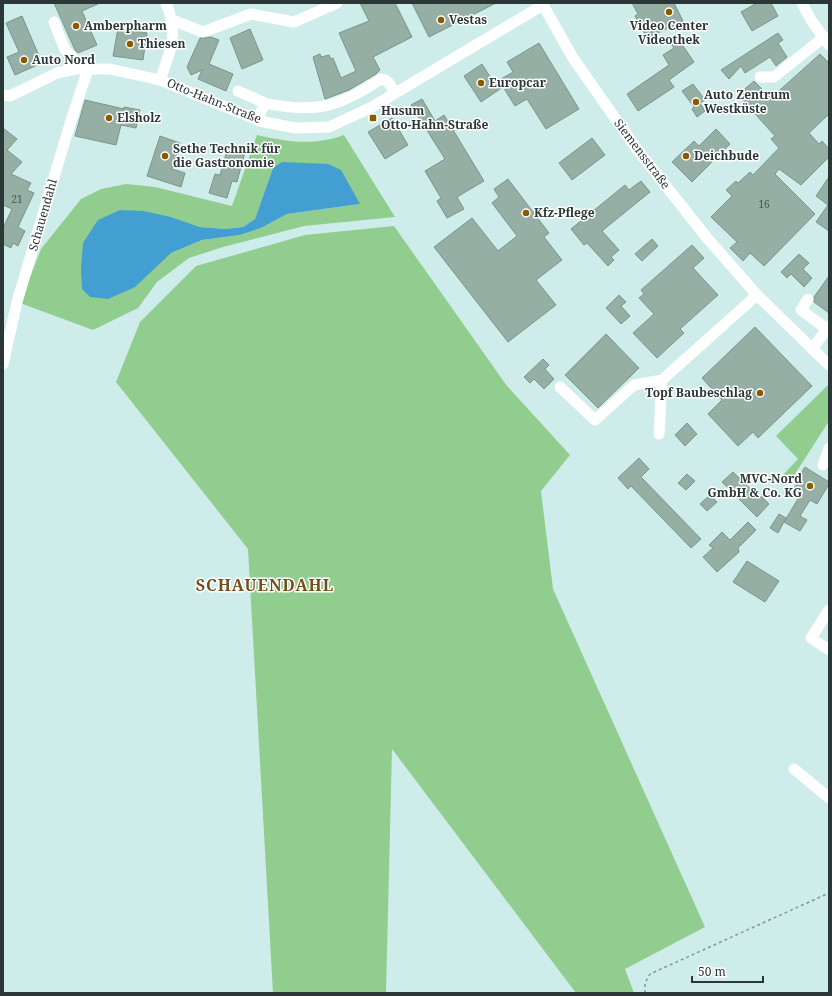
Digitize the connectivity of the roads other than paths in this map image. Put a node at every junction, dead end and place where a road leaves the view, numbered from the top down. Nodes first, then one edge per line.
1 (166, 3) edge
2 (337, 3) edge
3 (802, 3) edge
4 (543, 4) edge
5 (172, 20) junction
6 (54, 22) dead end
7 (826, 41) edge
8 (76, 69) junction
9 (88, 69) junction
10 (760, 77) dead end
11 (160, 80) junction
12 (238, 91) dead end
13 (394, 93) junction
14 (3, 95) edge
15 (265, 103) junction
16 (257, 120) junction
17 (757, 295) junction
18 (808, 299) dead end
19 (828, 327) edge
20 (812, 348) junction
21 (3, 364) edge
22 (829, 365) edge
23 (662, 380) junction
24 (560, 387) dead end
25 (658, 434) dead end
26 (829, 448) edge
27 (823, 465) dead end
28 (829, 610) edge
29 (829, 650) edge
30 (794, 769) dead end
31 (829, 798) edge

1 - 5 street
2 - 5 street
3 - 7 street
4 - 13 street, Otto-Hahn-Straße
4 - 17 street, Siemensstraße
5 - 11 street
6 - 8 street
7 - 10 street
8 - 9 street, Otto-Hahn-Straße
8 - 14 street, Otto-Hahn-Straße
9 - 11 street, Otto-Hahn-Straße
9 - 21 street, Schauendahl
11 - 16 street, Otto-Hahn-Straße
12 - 15 street
13 - 15 street
13 - 16 street, Otto-Hahn-Straße
15 - 16 street
17 - 20 street, Siemensstraße
17 - 23 street
18 - 19 street
19 - 20 street
20 - 22 street, Siemensstraße
23 - 24 street
23 - 25 street
26 - 27 street
28 - 29 street
30 - 31 street

